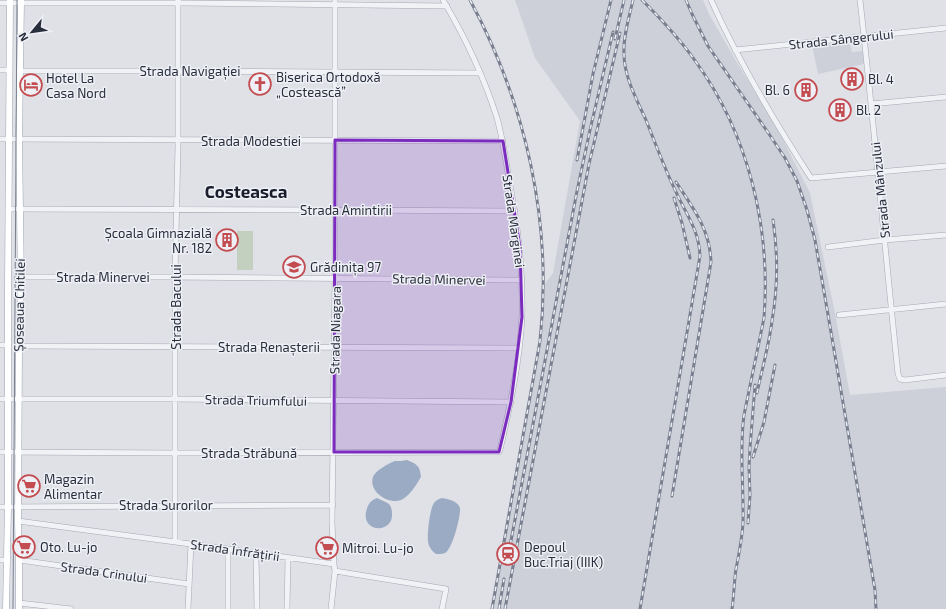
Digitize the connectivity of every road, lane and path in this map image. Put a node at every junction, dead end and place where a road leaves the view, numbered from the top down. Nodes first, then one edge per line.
1 (443, 0) edge
2 (711, 0) edge
3 (860, 0) edge
4 (10, 1) edge
5 (21, 1) edge
6 (178, 1) edge
7 (335, 2) edge
8 (0, 3) edge
9 (447, 6) junction
10 (946, 28) edge
11 (864, 37) junction
12 (735, 50) junction
13 (0, 70) edge
14 (9, 70) junction
15 (20, 71) junction
16 (178, 71) junction
17 (335, 72) junction
18 (480, 74) junction
19 (946, 97) edge
20 (871, 104) junction
21 (0, 139) edge
22 (9, 139) junction
23 (19, 139) junction
24 (335, 140) junction
25 (178, 141) junction
26 (502, 142) junction
27 (946, 166) edge
28 (878, 172) junction
29 (9, 208) junction
30 (20, 209) junction
31 (176, 209) junction
32 (335, 210) junction
33 (515, 211) junction
34 (946, 235) edge
35 (885, 240) junction
36 (828, 247) dead end
37 (20, 277) junction
38 (175, 277) junction
39 (335, 278) junction
40 (522, 280) junction
41 (946, 304) edge
42 (892, 310) junction
43 (839, 315) dead end
44 (0, 345) edge
45 (8, 345) junction
46 (19, 346) junction
47 (175, 347) junction
48 (334, 347) junction
49 (519, 348) junction
50 (946, 375) edge
51 (0, 399) edge
52 (8, 399) junction
53 (18, 399) junction
54 (176, 399) junction
55 (334, 401) junction
56 (511, 402) junction
57 (0, 452) edge
58 (13, 452) junction
59 (334, 452) junction
60 (499, 452) joint
61 (176, 453) junction
62 (176, 505) junction
63 (333, 505) junction
64 (0, 507) edge
65 (8, 507) junction
66 (18, 507) junction
67 (18, 521) junction
68 (175, 542) junction
69 (191, 544) junction
70 (228, 549) junction
71 (256, 553) junction
72 (288, 558) junction
73 (3, 560) edge
74 (19, 560) junction
75 (334, 564) junction
76 (335, 571) junction
77 (189, 584) junction
78 (19, 606) edge
79 (6, 609) edge
80 (71, 609) edge
81 (188, 609) edge
82 (228, 609) edge
83 (256, 609) edge
84 (287, 609) edge
85 (331, 609) edge
86 (442, 609) edge

1 - 9 street, Strada Marginei
2 - 12 street
3 - 11 street, Strada Mânzului
4 - 5 street
4 - 8 street
4 - 14 main road, Șoseaua Chitilei
5 - 6 street
5 - 15 main road, Șoseaua Chitilei
6 - 7 street
6 - 16 street, Strada Bacului
7 - 9 street
7 - 17 street, Strada Niagara
9 - 18 street, Strada Marginei
10 - 11 street, Strada Sângerului
11 - 12 street, Strada Sângerului
11 - 20 street, Strada Mânzului
12 - 28 street
13 - 14 street
14 - 22 main road, Șoseaua Chitilei
15 - 16 street, Strada Navigației
15 - 23 main road, Șoseaua Chitilei
16 - 17 street, Strada Navigației
16 - 25 street, Strada Bacului
17 - 18 street, Strada Navigației
17 - 24 street, Strada Niagara
18 - 26 street, Strada Marginei
19 - 20 street
20 - 28 street, Strada Mânzului
21 - 22 street, Strada Modestiei
22 - 23 street, Strada Modestiei
22 - 29 main road, Șoseaua Chitilei
23 - 25 street, Strada Modestiei
23 - 30 main road, Șoseaua Chitilei
24 - 25 street, Strada Modestiei
24 - 26 street, Strada Modestiei
24 - 32 street, Strada Niagara
25 - 31 street, Strada Bacului
26 - 33 street, Strada Marginei
27 - 28 street
28 - 35 street, Strada Mânzului
29 - 30 street, Strada Amintirii
29 - 45 main road, Șoseaua Chitilei
30 - 31 street, Strada Amintirii
30 - 37 main road, Șoseaua Chitilei
31 - 32 street, Strada Amintirii
31 - 38 street, Strada Bacului
32 - 33 street, Strada Amintirii
32 - 39 street, Strada Niagara
33 - 40 street, Strada Marginei
34 - 35 street
35 - 36 street
35 - 42 street, Strada Mânzului
37 - 38 street, Strada Minervei
37 - 46 main road, Șoseaua Chitilei
38 - 39 street, Strada Minervei
38 - 47 street, Strada Bacului
39 - 40 street, Strada Minervei
39 - 48 street, Strada Niagara
40 - 49 street, Strada Marginei
41 - 42 street
42 - 43 street
42 - 50 street, Strada Mânzului
44 - 45 street
45 - 52 main road, Șoseaua Chitilei
46 - 47 street, Strada Renașterii
46 - 53 main road, Șoseaua Chitilei
47 - 48 street, Strada Renașterii
47 - 54 street, Strada Bacului
48 - 49 street, Strada Renașterii
48 - 55 street, Strada Niagara
49 - 56 street, Strada Marginei
51 - 52 street, Strada Triumfului
52 - 53 street, Strada Triumfului
52 - 58 main road, Șoseaua Chitilei
53 - 54 street, Strada Triumfului
53 - 58 main road, Șoseaua Chitilei
54 - 55 street, Strada Triumfului
54 - 61 street, Strada Bacului
55 - 56 street, Strada Triumfului
55 - 59 street, Strada Niagara
56 - 60 street, Strada Marginei
57 - 58 street, Strada Străbună
58 - 61 street, Strada Străbună
58 - 65 main road, Șoseaua Chitilei
58 - 66 main road, Șoseaua Chitilei
59 - 60 street, Strada Străbună
59 - 61 street, Strada Străbună
59 - 63 street, Strada Niagara
61 - 62 street, Strada Bacului
62 - 63 street, Strada Surorilor
62 - 66 street, Strada Surorilor
62 - 68 street, Strada Bacului
63 - 75 street, Strada Niagara
64 - 65 street, Strada Surorilor
65 - 66 street, Strada Surorilor
65 - 73 main road, Șoseaua Chitilei
66 - 67 main road, Șoseaua Chitilei
67 - 68 street, Strada Înfrățirii
67 - 74 main road, Șoseaua Chitilei
68 - 69 street, Strada Înfrățirii
69 - 70 street, Strada Înfrățirii
69 - 77 street
70 - 71 street, Strada Înfrățirii
70 - 82 street
71 - 72 street, Strada Înfrățirii
71 - 83 street
72 - 75 street, Strada Înfrățirii
72 - 84 street
73 - 79 main road, Șoseaua Chitilei
74 - 77 street, Strada Crinului
74 - 78 main road, Șoseaua Chitilei
75 - 76 street
76 - 85 street
76 - 86 street
77 - 81 street
78 - 80 street

